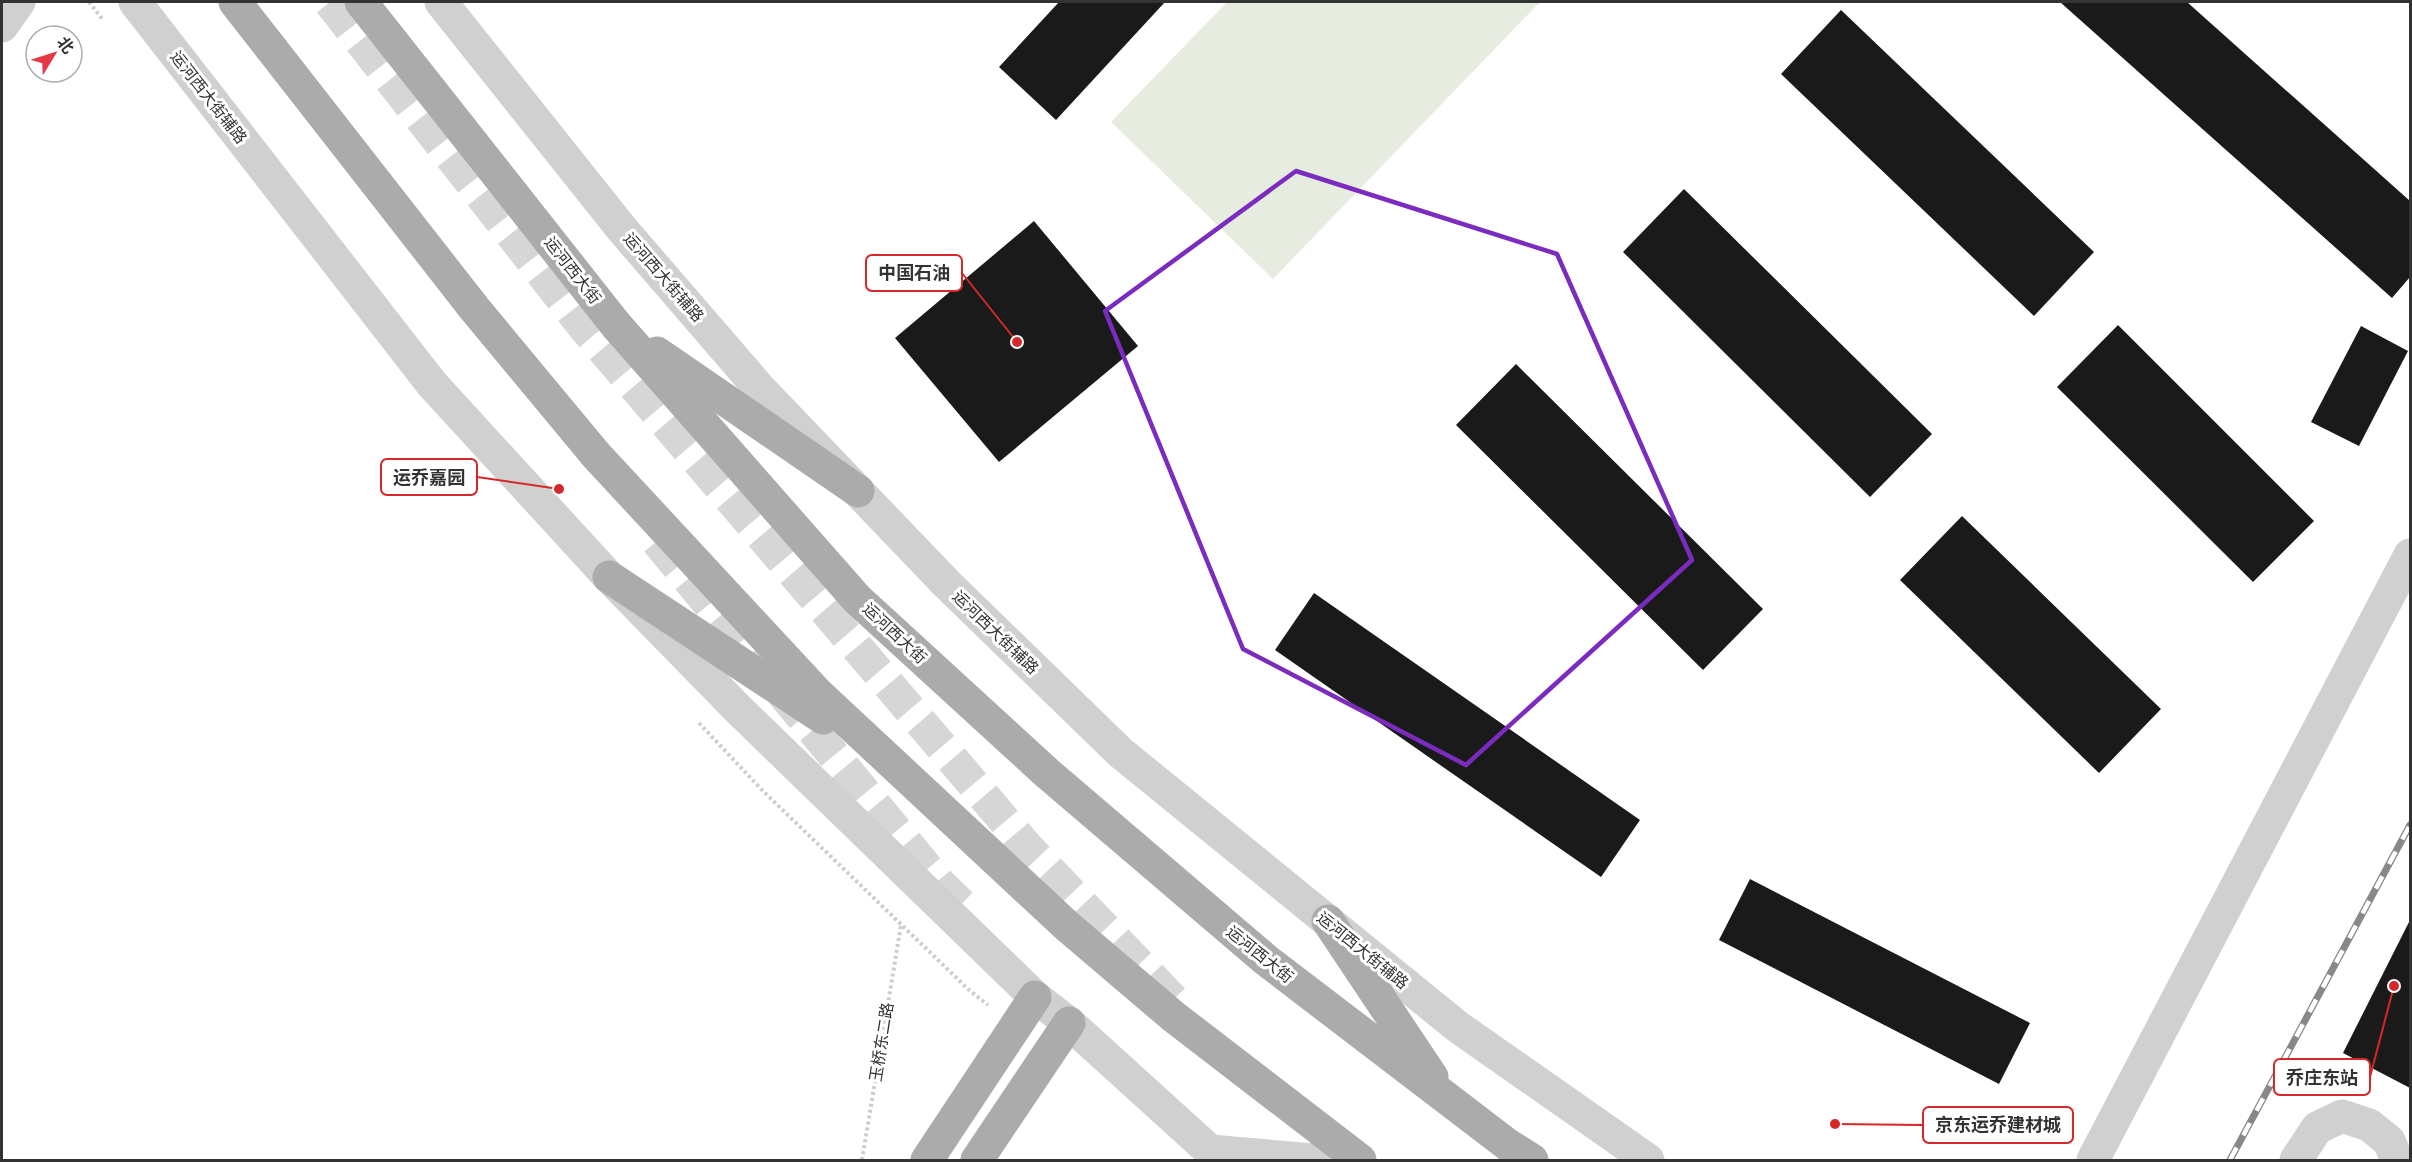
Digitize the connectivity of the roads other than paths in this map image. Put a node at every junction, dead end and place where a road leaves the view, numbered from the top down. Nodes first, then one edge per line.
1 (19, 2) edge
2 (135, 2) edge
3 (235, 2) edge
4 (361, 2) edge
5 (441, 2) edge
6 (2, 26) edge
7 (616, 325) junction
8 (858, 491) junction
9 (2410, 555) edge
10 (609, 578) junction
11 (887, 760) junction
12 (1328, 921) junction
13 (1035, 997) junction
14 (1069, 1023) junction
15 (1446, 1098) junction
16 (1358, 1159) edge
17 (927, 1161) edge
18 (977, 1161) edge
19 (1314, 1161) edge
20 (1322, 1161) edge
21 (1532, 1161) edge
22 (1648, 1161) edge
23 (2093, 1161) edge
24 (2296, 1161) edge
25 (2397, 1161) edge

1 - 6 street
2 - 10 street, 运河西大街辅路
3 - 11 main road
4 - 7 main road, 运河西大街
5 - 8 street, 运河西大街辅路
7 - 8 main road
7 - 15 main road, 运河西大街
8 - 12 street, 运河西大街辅路
9 - 23 street
10 - 11 main road
10 - 13 street, 运河西大街辅路
11 - 16 main road
12 - 15 main road
12 - 22 street, 运河西大街辅路
13 - 14 street, 运河西大街辅路
13 - 17 main road
14 - 18 main road
14 - 19 street, 运河西大街辅路
15 - 21 main road, 运河西大街
16 - 20 street
24 - 25 street

